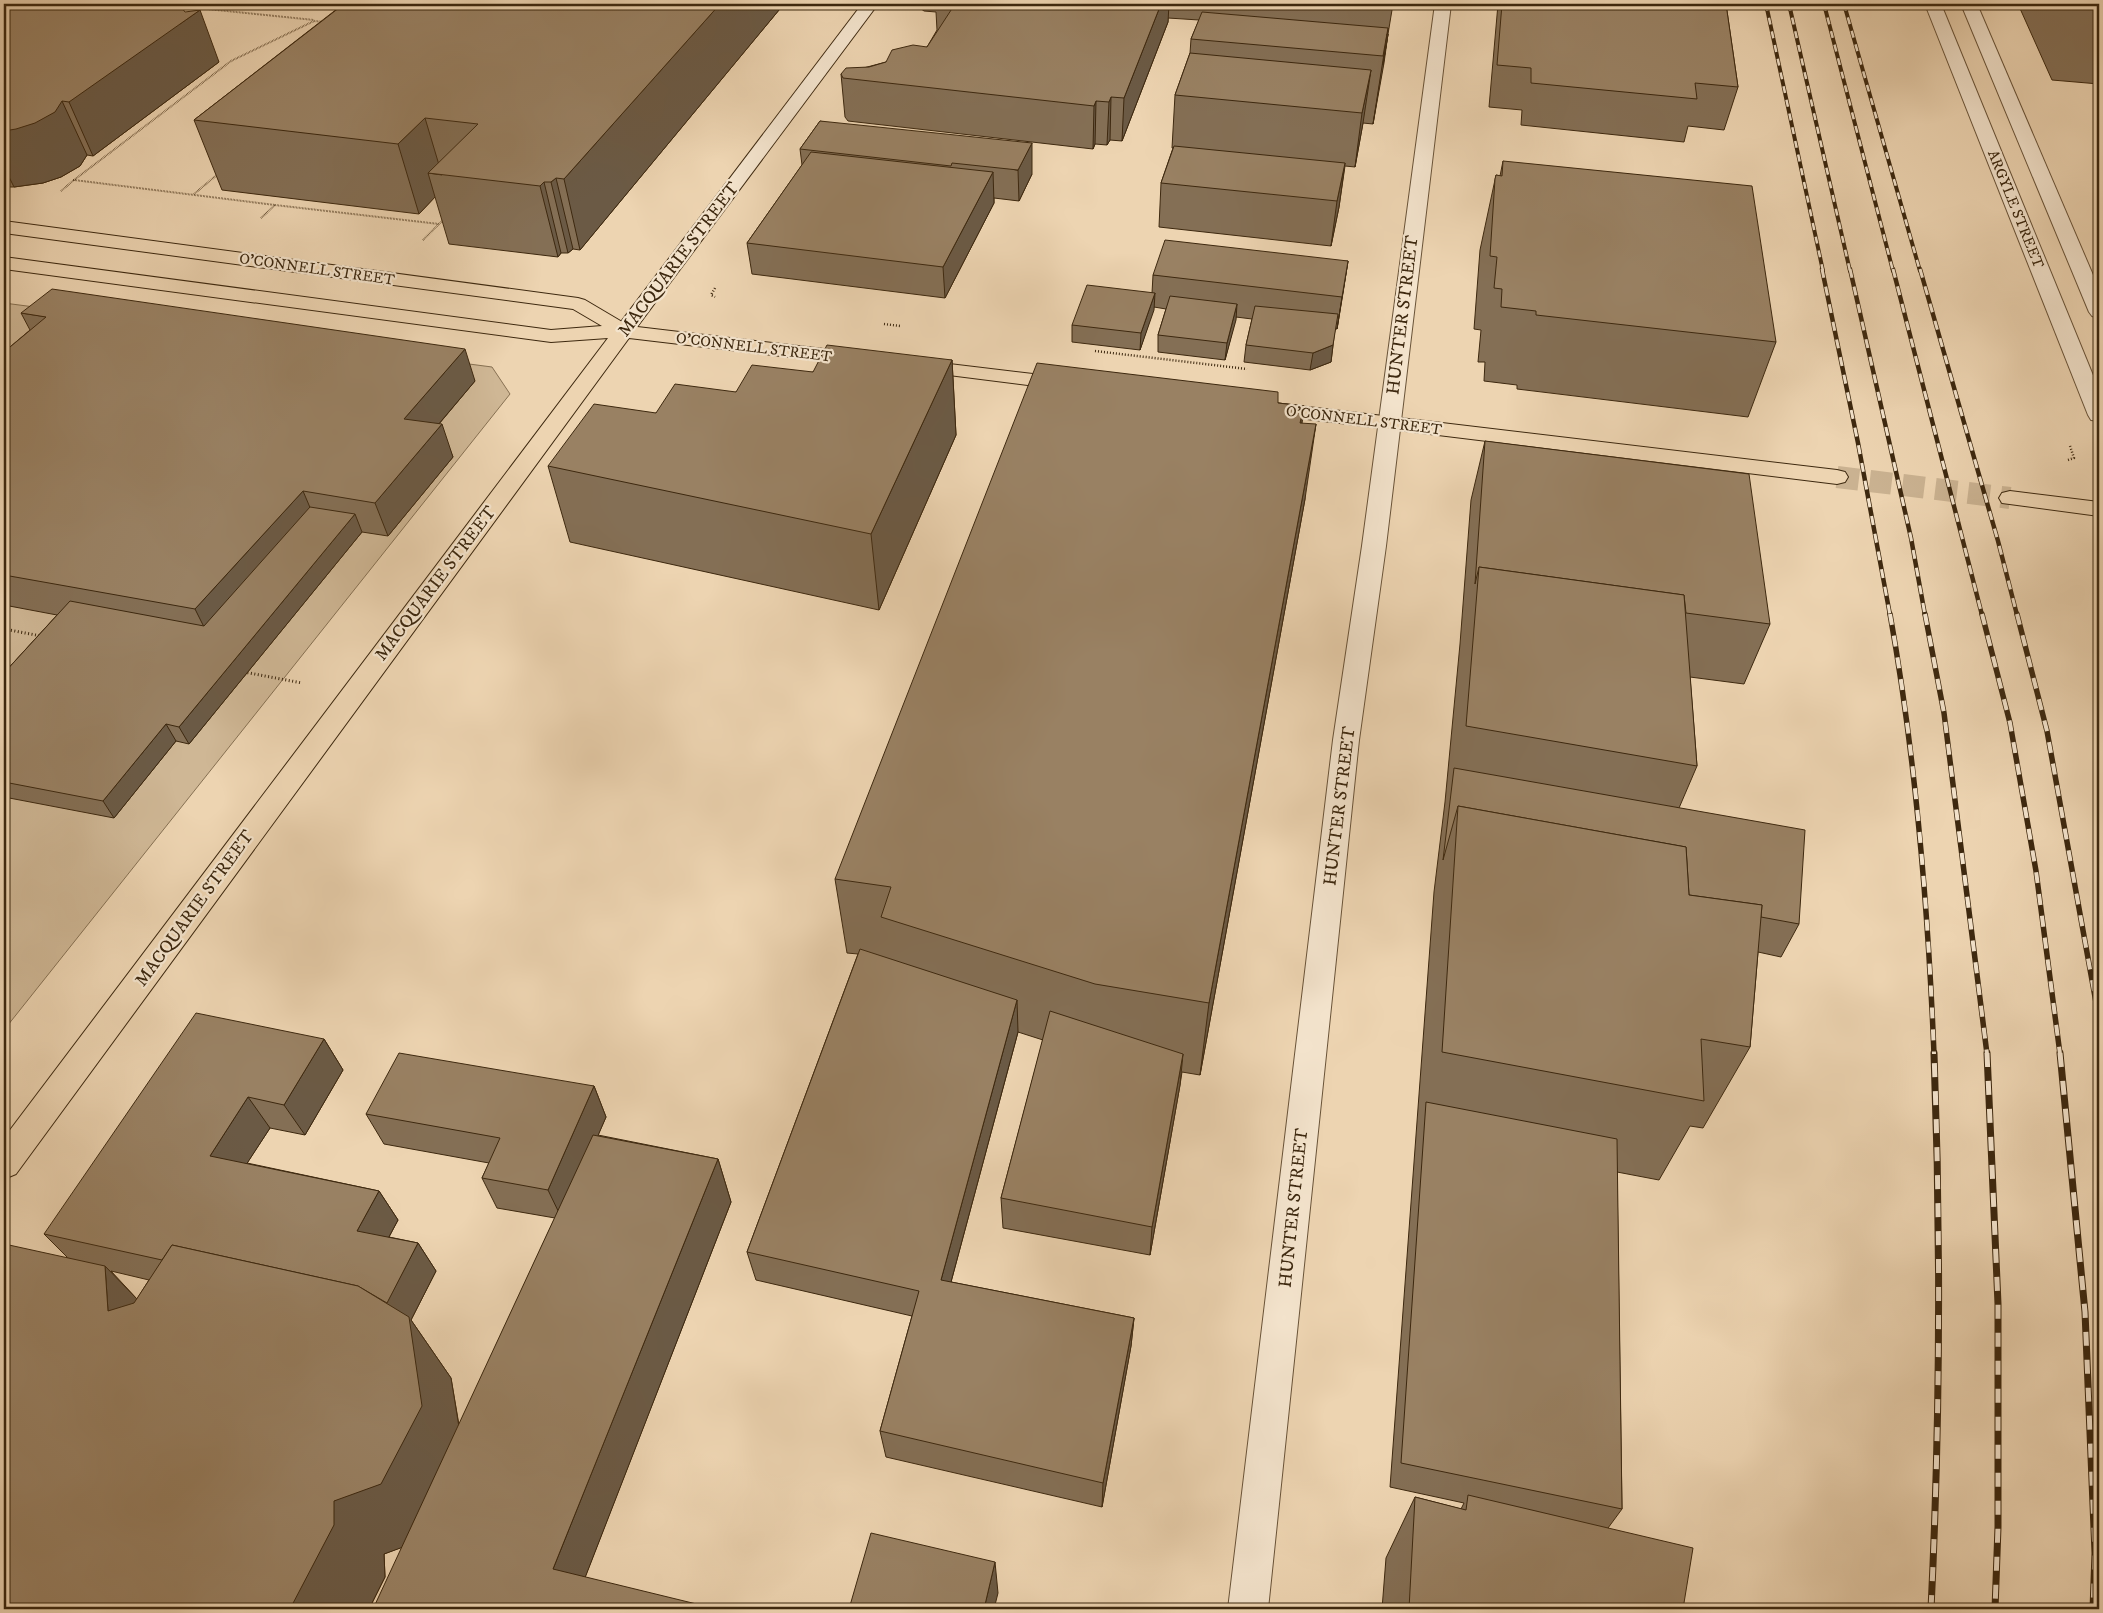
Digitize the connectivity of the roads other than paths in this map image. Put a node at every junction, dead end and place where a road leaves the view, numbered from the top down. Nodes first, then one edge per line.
1 (870, 4) edge
2 (1443, 4) edge
3 (1934, 4) edge
4 (1969, 4) edge
5 (4, 227) edge
6 (4, 263) edge
7 (2099, 312) edge
8 (624, 331) junction
9 (1081, 386) edge
10 (1246, 406) edge
11 (2099, 414) edge
12 (1388, 423) junction
13 (1837, 477) tunnel mouth
14 (2010, 498) tunnel mouth
15 (2099, 509) edge
16 (4, 1164) edge
17 (1248, 1609) edge

1 - 8 street, MACQUARIE STREET
2 - 12 street, HUNTER STREET
3 - 11 street, ARGYLE STREET
4 - 7 street
5 - 8 main road, O'CONNELL STREET
6 - 8 main road, O'CONNELL STREET
8 - 9 main road, O'CONNELL STREET
8 - 16 main road, MACQUARIE STREET
10 - 12 main road, O'CONNELL STREET
12 - 13 main road, O'CONNELL STREET
12 - 17 street, HUNTER STREET
14 - 15 main road

